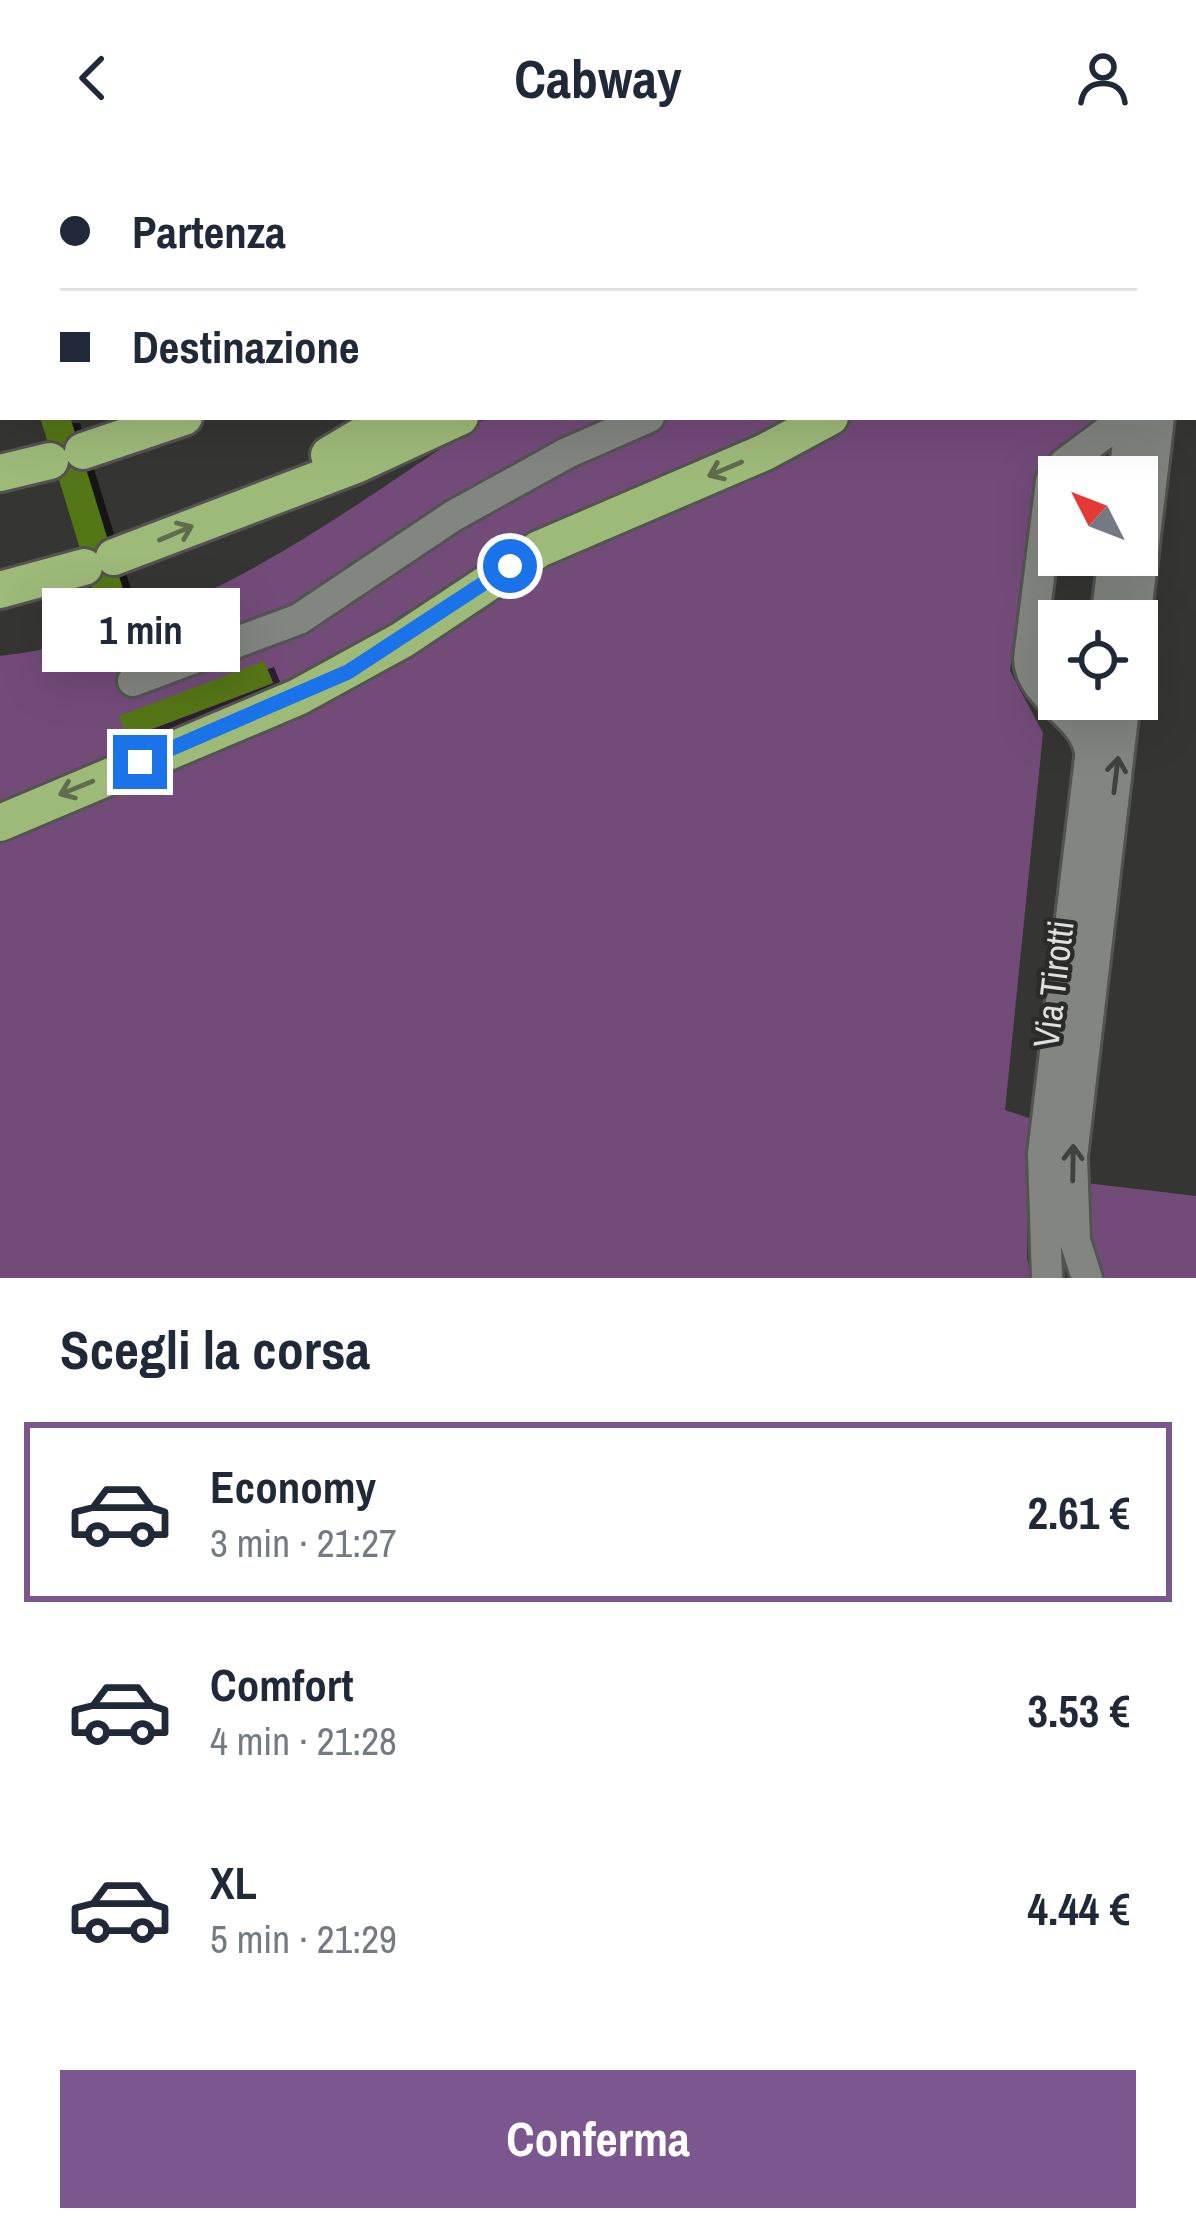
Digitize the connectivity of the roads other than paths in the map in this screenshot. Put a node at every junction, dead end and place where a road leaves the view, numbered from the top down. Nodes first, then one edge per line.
1 (175, 420) edge
2 (388, 420) edge
3 (454, 420) edge
4 (642, 420) edge
5 (824, 420) edge
6 (1125, 420) edge
7 (1129, 420) edge
8 (1159, 420) edge
9 (1126, 456) edge
10 (0, 473) edge
11 (238, 507) junction
12 (0, 590) edge
13 (1137, 600) edge
14 (133, 681) dead end
15 (1094, 720) edge
16 (1124, 720) edge
17 (1090, 755) junction
18 (0, 823) edge
19 (1047, 1278) edge
20 (1087, 1278) edge

1 - 10 highway
2 - 11 highway
3 - 11 highway
4 - 14 street
5 -> 18 highway
6 - 17 street
7 - 9 street
8 - 13 street
12 -> 11 highway
15 - 17 street, Via Tirotti
20 -> 16 street, Via Tirotti
17 - 19 street, Via Tirotti

